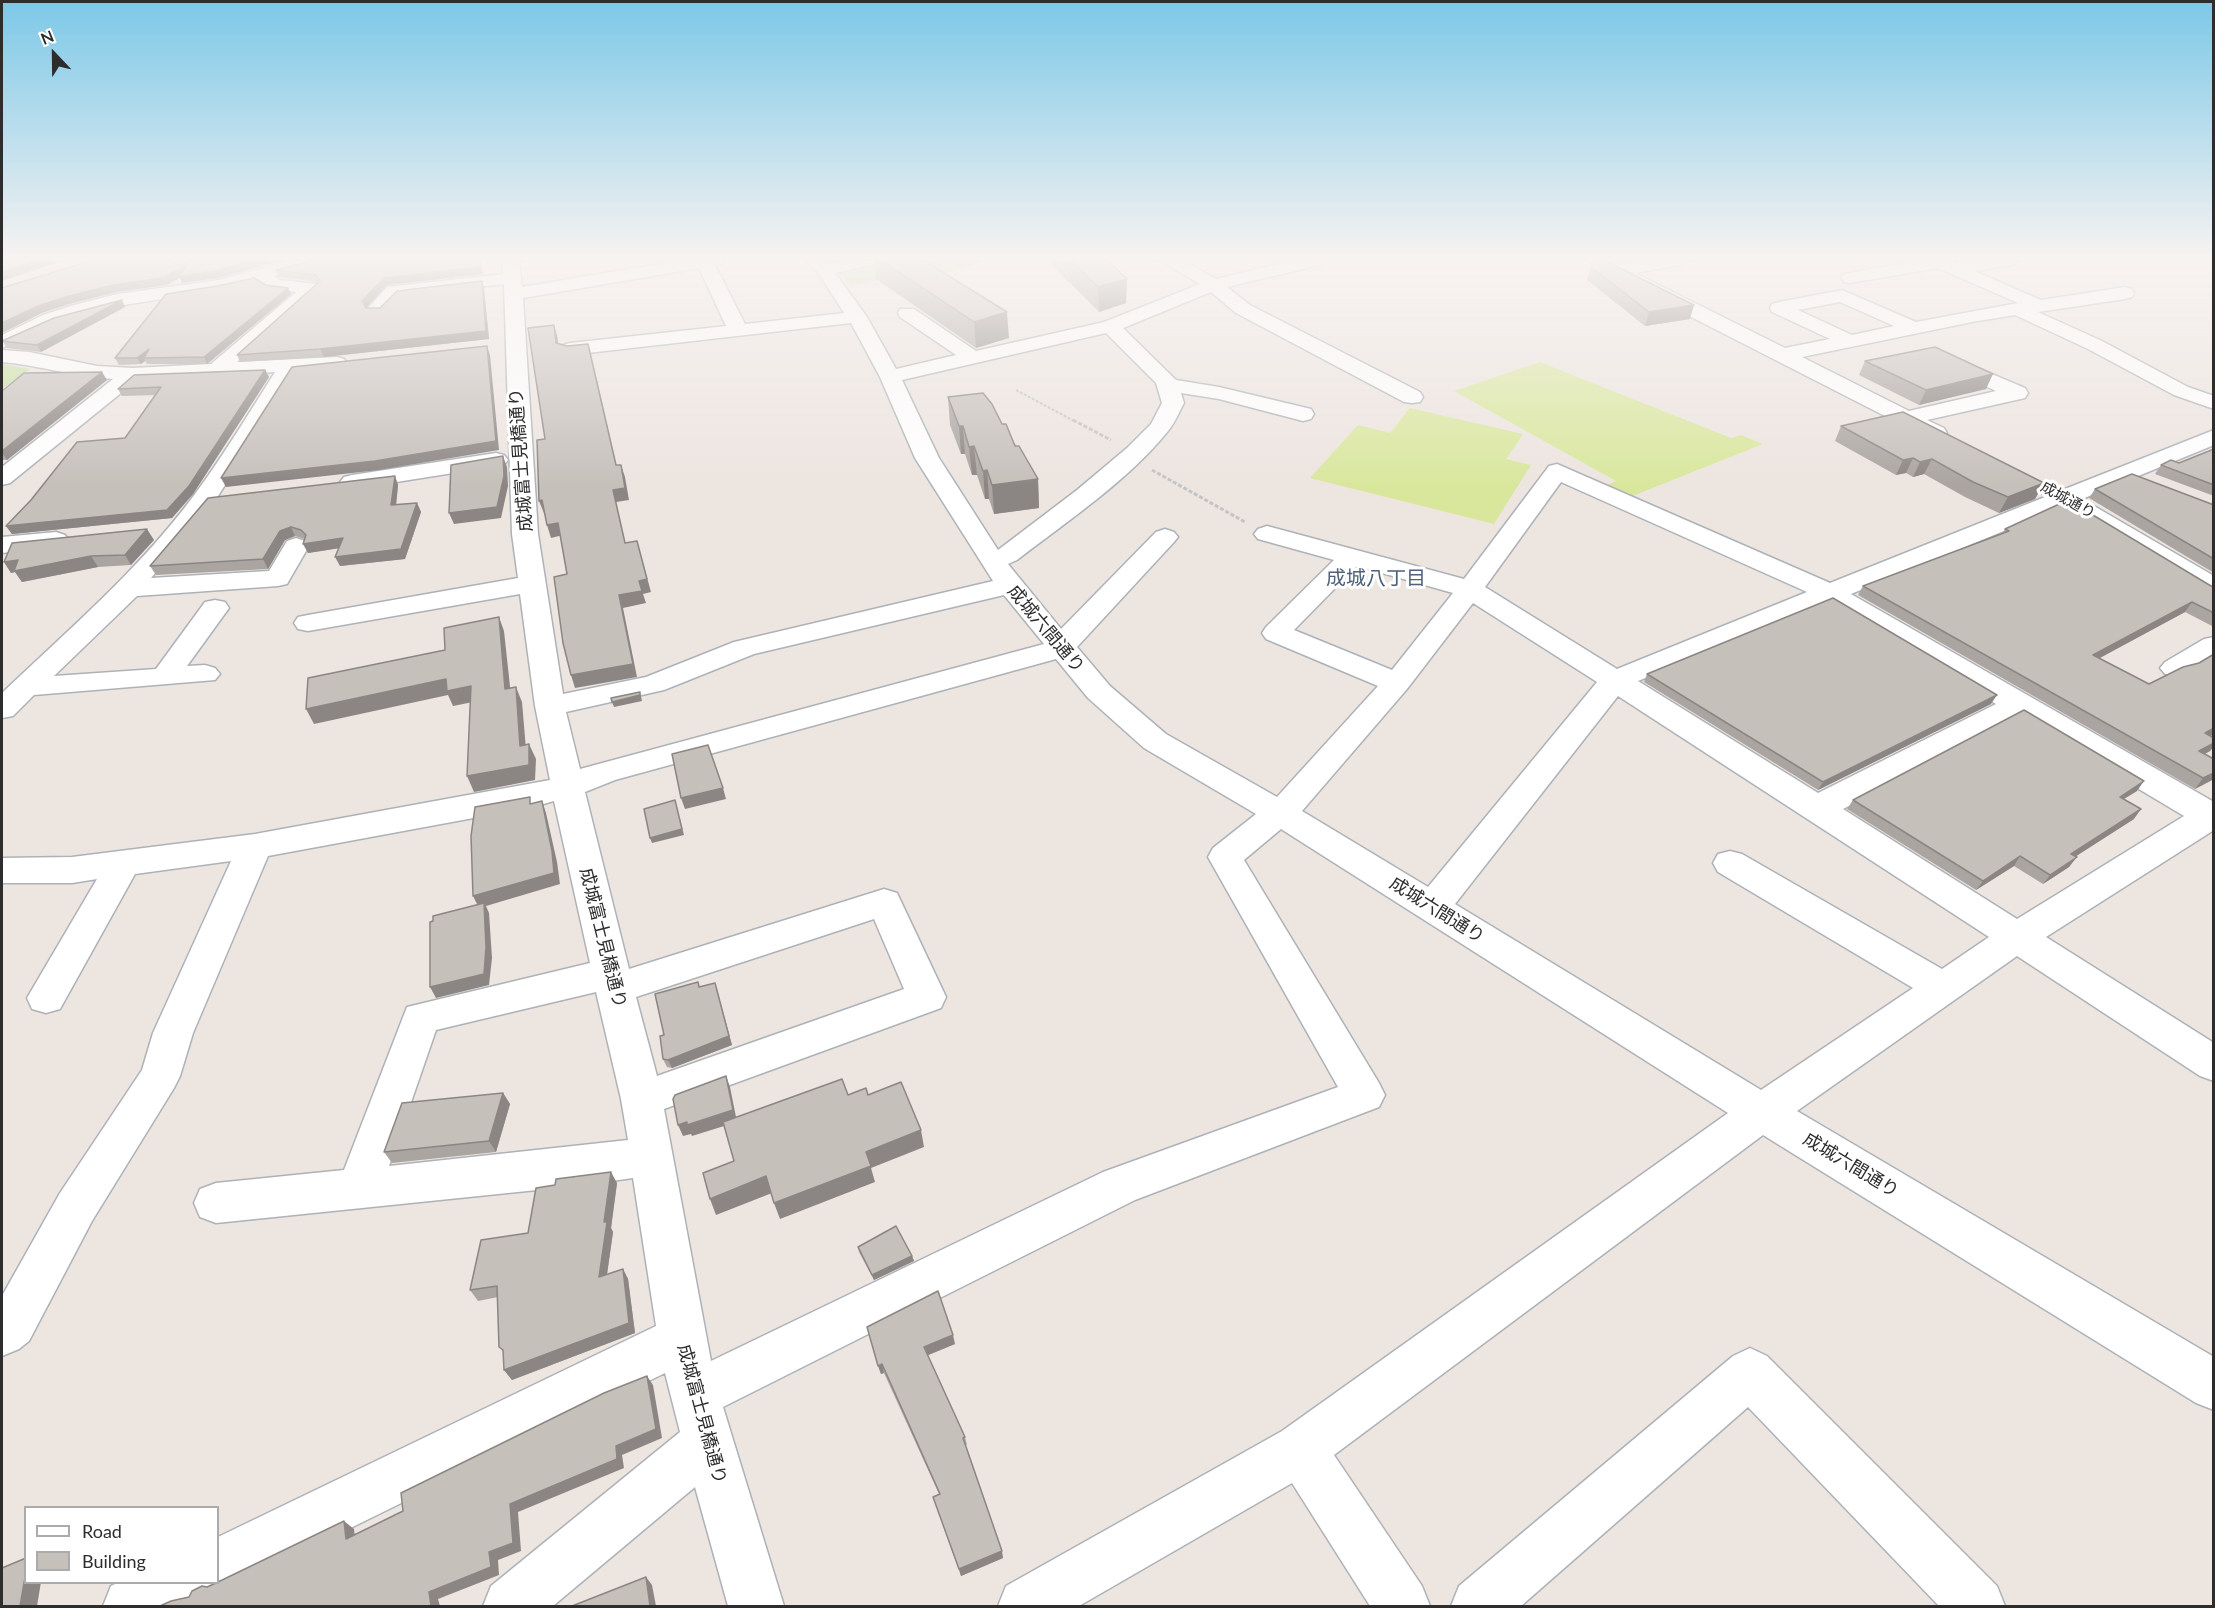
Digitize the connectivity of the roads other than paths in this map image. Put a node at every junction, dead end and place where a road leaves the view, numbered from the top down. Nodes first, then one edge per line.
1 (17, 335) edge
2 (257, 335) edge
3 (504, 335) edge
4 (696, 335) edge
5 (867, 335) edge
6 (940, 335) edge
7 (1073, 335) edge
8 (1119, 335) edge
9 (1293, 335) edge
10 (1743, 335) edge
11 (1836, 335) edge
12 (1878, 335) edge
13 (1895, 335) edge
14 (1908, 335) edge
15 (1944, 335) edge
16 (2073, 335) edge
17 (1849, 341) junction
18 (2, 342) edge
19 (1922, 343) junction
20 (570, 350) edge
21 (1782, 355) junction
22 (2, 356) edge
23 (975, 359) junction
24 (356, 361) edge
25 (289, 367) junction
26 (215, 371) junction
27 (132, 374) junction
28 (890, 377) junction
29 (1168, 386) junction
30 (1412, 397) dead end
31 (2214, 403) edge
32 (1303, 414) dead end
33 (1907, 418) junction
34 (2214, 437) edge
35 (1958, 444) edge
36 (519, 456) junction
37 (2127, 472) junction
38 (2, 478) edge
39 (2029, 479) edge
40 (332, 484) edge
41 (2159, 486) edge
42 (2066, 498) junction
43 (181, 527) junction
44 (141, 531) edge
45 (1267, 534) dead end
46 (83, 537) edge
47 (1165, 537) dead end
48 (2, 546) edge
49 (296, 546) dead end
50 (1351, 558) junction
51 (1001, 573) junction
52 (531, 584) junction
53 (129, 588) junction
54 (2214, 588) edge
55 (1470, 589) junction
56 (1828, 592) junction
57 (215, 608) dead end
58 (308, 623) dead end
59 (2214, 645) edge
60 (1062, 648) junction
61 (2175, 668) edge
62 (205, 674) dead end
63 (165, 677) junction
64 (1617, 682) junction
65 (1397, 683) junction
66 (24, 687) junction
67 (2020, 704) junction
68 (550, 706) junction
69 (2, 708) edge
70 (568, 786) junction
71 (1817, 808) junction
72 (1280, 813) junction
73 (2212, 816) edge
74 (255, 846) junction
75 (124, 863) junction
76 (1730, 863) dead end
77 (2, 870) edge
78 (1432, 907) junction
79 (2017, 937) junction
80 (614, 981) junction
81 (1942, 987) junction
82 (46, 998) dead end
83 (2214, 1064) edge
84 (642, 1099) junction
85 (1762, 1112) junction
86 (652, 1156) junction
87 (359, 1188) junction
88 (216, 1203) dead end
89 (2, 1332) edge
90 (682, 1339) junction
91 (2214, 1385) edge
92 (701, 1418) junction
93 (1300, 1449) junction
94 (219, 1565) edge
95 (177, 1584) edge
96 (131, 1606) edge
97 (511, 1606) edge
98 (756, 1606) edge
99 (1026, 1606) edge
100 (1402, 1606) edge
101 (1479, 1606) edge
102 (1977, 1606) edge

1 - 18 street
2 - 26 street
3 - 36 street, 成城富士見橋通り
4 - 20 street
5 - 28 street, 成城六間通り
6 - 23 street
7 - 23 street
8 - 29 street
9 - 30 street
10 - 21 street
11 - 17 street
12 - 17 street
13 - 19 street
14 - 19 street
15 - 19 street
16 - 31 street
17 - 21 street
19 - 33 street
21 - 33 street
22 - 27 street
23 - 28 street
24 - 25 street
25 - 26 street
25 - 43 street
26 - 27 street
27 - 38 street
28 - 51 street, 成城六間通り
29 - 32 street
29 - 51 street
33 - 35 street
34 - 37 street
36 - 40 street
36 - 52 street, 成城富士見橋通り
37 - 41 street
37 - 42 street
39 - 42 street, 成城通り
42 - 54 street, 成城通り
42 - 56 street
43 - 44 street
43 - 53 street
45 - 50 street
46 - 48 street
47 - 60 street
49 - 53 street
50 - 55 street
50 - 65 street
51 - 60 street, 成城六間通り
51 - 68 street
52 - 58 street
52 - 68 street, 成城富士見橋通り
53 - 66 street
55 - 56 street
55 - 64 street
55 - 65 street
56 - 64 street
56 - 67 street
57 - 63 street
59 - 61 street
60 - 70 street
60 - 72 street, 成城六間通り
62 - 63 street
63 - 66 street
64 - 71 street
64 - 78 street
65 - 72 street
66 - 69 street
67 - 71 street
67 - 73 street
68 - 70 street, 成城富士見橋通り
70 - 74 street
70 - 80 street, 成城富士見橋通り
71 - 79 street
72 - 78 street, 成城六間通り
72 - 92 street
73 - 79 street
74 - 75 street
74 - 89 street
75 - 77 street
75 - 82 street
76 - 81 street
78 - 85 street, 成城六間通り
79 - 81 street
79 - 83 street
80 - 84 street, 成城富士見橋通り
80 - 84 street
80 - 87 street
81 - 85 street
84 - 86 street, 成城富士見橋通り
85 - 91 street, 成城六間通り
85 - 93 street
86 - 87 street
86 - 90 street, 成城富士見橋通り
87 - 88 street
90 - 92 street, 成城富士見橋通り
90 - 94 street
92 - 97 street
92 - 98 street, 成城富士見橋通り
93 - 99 street
93 - 100 street
95 - 96 street
101 - 102 street

